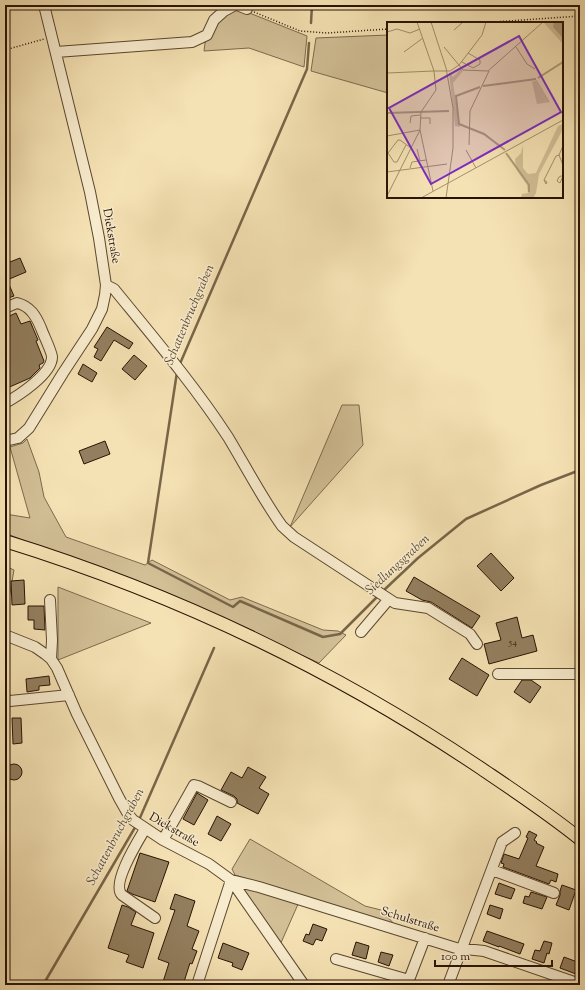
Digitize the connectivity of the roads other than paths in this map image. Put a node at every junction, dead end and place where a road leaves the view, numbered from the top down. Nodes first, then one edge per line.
1 (44, 5) edge
2 (240, 6) edge
3 (56, 52) junction
4 (106, 285) junction
5 (5, 308) edge
6 (5, 403) edge
7 (5, 441) edge
8 (5, 541) edge
9 (385, 596) junction
10 (50, 600) dead end
11 (362, 632) dead end
12 (5, 635) edge
13 (477, 644) dead end
14 (51, 659) junction
15 (498, 674) dead end
16 (580, 674) edge
17 (69, 695) junction
18 (10, 701) dead end
19 (231, 802) dead end
20 (139, 825) junction
21 (515, 833) dead end
22 (580, 839) edge
23 (163, 840) junction
24 (492, 870) junction
25 (231, 880) junction
26 (554, 892) dead end
27 (155, 918) dead end
28 (425, 938) junction
29 (462, 948) junction
30 (336, 959) dead end
31 (408, 982) edge
32 (580, 984) edge
33 (197, 985) edge
34 (304, 985) edge
35 (448, 985) edge

1 - 3 street, Diekstraße
2 - 3 street
3 - 4 street, Diekstraße
4 - 7 street, Diekstraße
4 - 9 street
5 - 6 street
8 - 22 main road
9 - 11 street
9 - 13 street
10 - 14 street
12 - 14 street, Diekstraße
14 - 17 street, Diekstraße
15 - 16 street
17 - 18 street
17 - 20 street, Diekstraße
19 - 23 street
20 - 23 street, Diekstraße
20 - 27 street
21 - 24 street
23 - 25 street, Diekstraße
24 - 26 street
24 - 29 street
25 - 28 street, Schulstraße
25 - 33 street
25 - 34 street, Diekstraße
28 - 29 street, Schulstraße
28 - 31 street
29 - 32 street, Schulstraße
29 - 35 street
30 - 31 street

